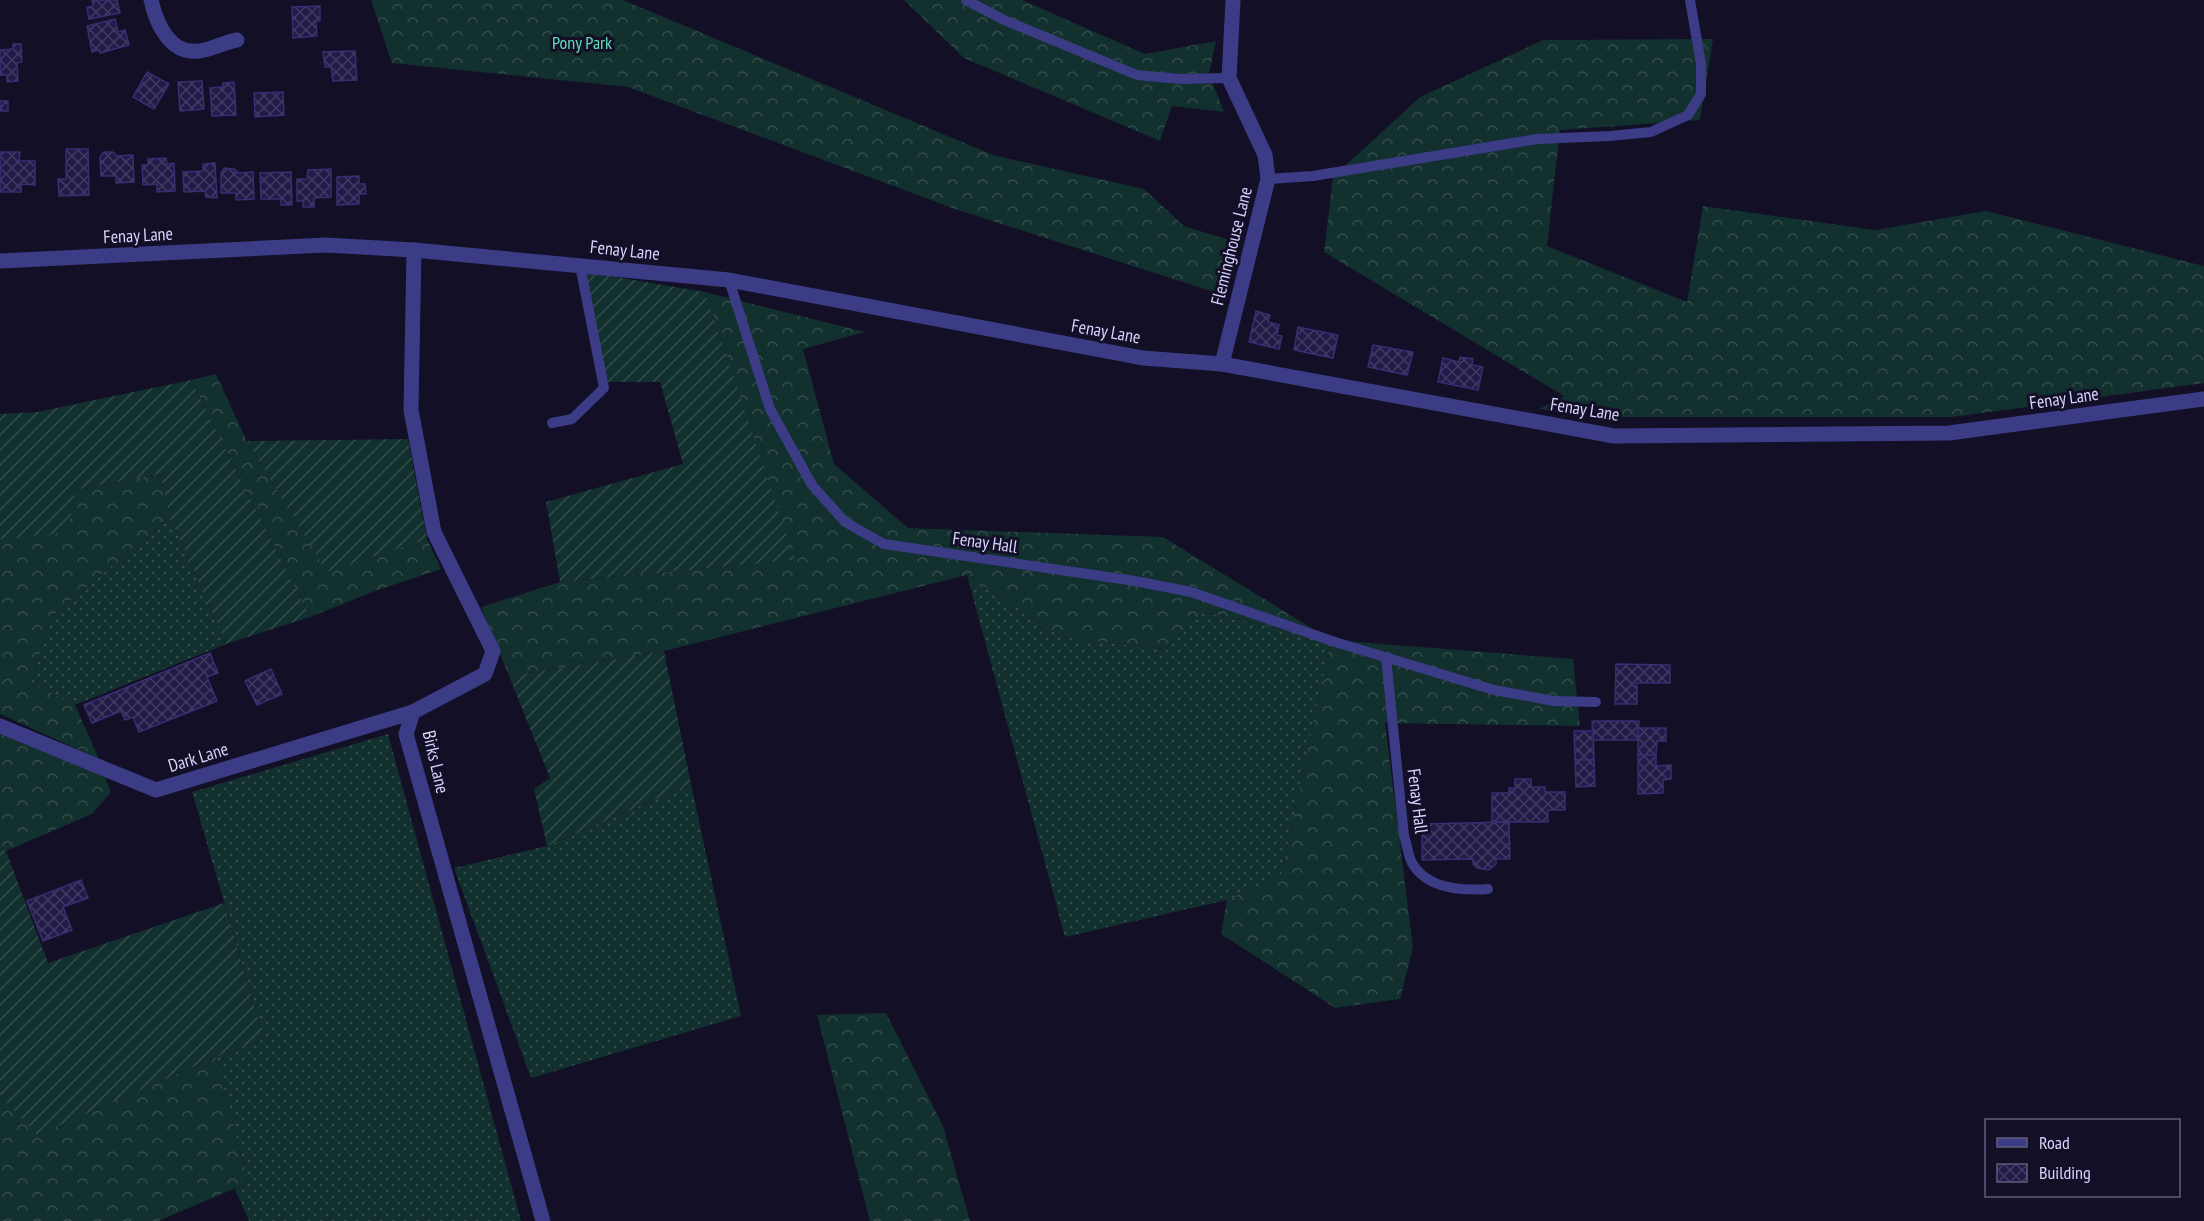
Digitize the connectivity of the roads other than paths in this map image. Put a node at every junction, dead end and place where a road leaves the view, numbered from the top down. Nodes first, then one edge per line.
1 (151, 0) edge
2 (966, 0) edge
3 (1233, 0) edge
4 (1690, 0) edge
5 (237, 40) dead end
6 (1229, 78) junction
7 (1268, 179) junction
8 (414, 250) junction
9 (0, 261) edge
10 (580, 266) junction
11 (729, 280) junction
12 (1222, 364) junction
13 (2204, 399) edge
14 (552, 423) dead end
15 (1386, 657) junction
16 (1596, 702) dead end
17 (413, 712) junction
18 (0, 726) edge
19 (1488, 889) dead end
20 (543, 1221) edge

1 - 5 street
2 - 6 lane
3 - 6 street, Fleminghouse Lane
4 - 7 lane
6 - 7 street, Fleminghouse Lane
7 - 12 street, Fleminghouse Lane
8 - 9 street, Fenay Lane
8 - 10 street, Fenay Lane
8 - 17 street, Birks Lane
10 - 11 street, Fenay Lane
10 - 14 lane
11 - 12 street, Fenay Lane
11 - 15 lane, Fenay Hall
12 - 13 street, Fenay Lane
15 - 16 lane, Fenay Hall
15 - 19 lane, Fenay Hall
17 - 18 street, Dark Lane
17 - 20 street, Birks Lane

